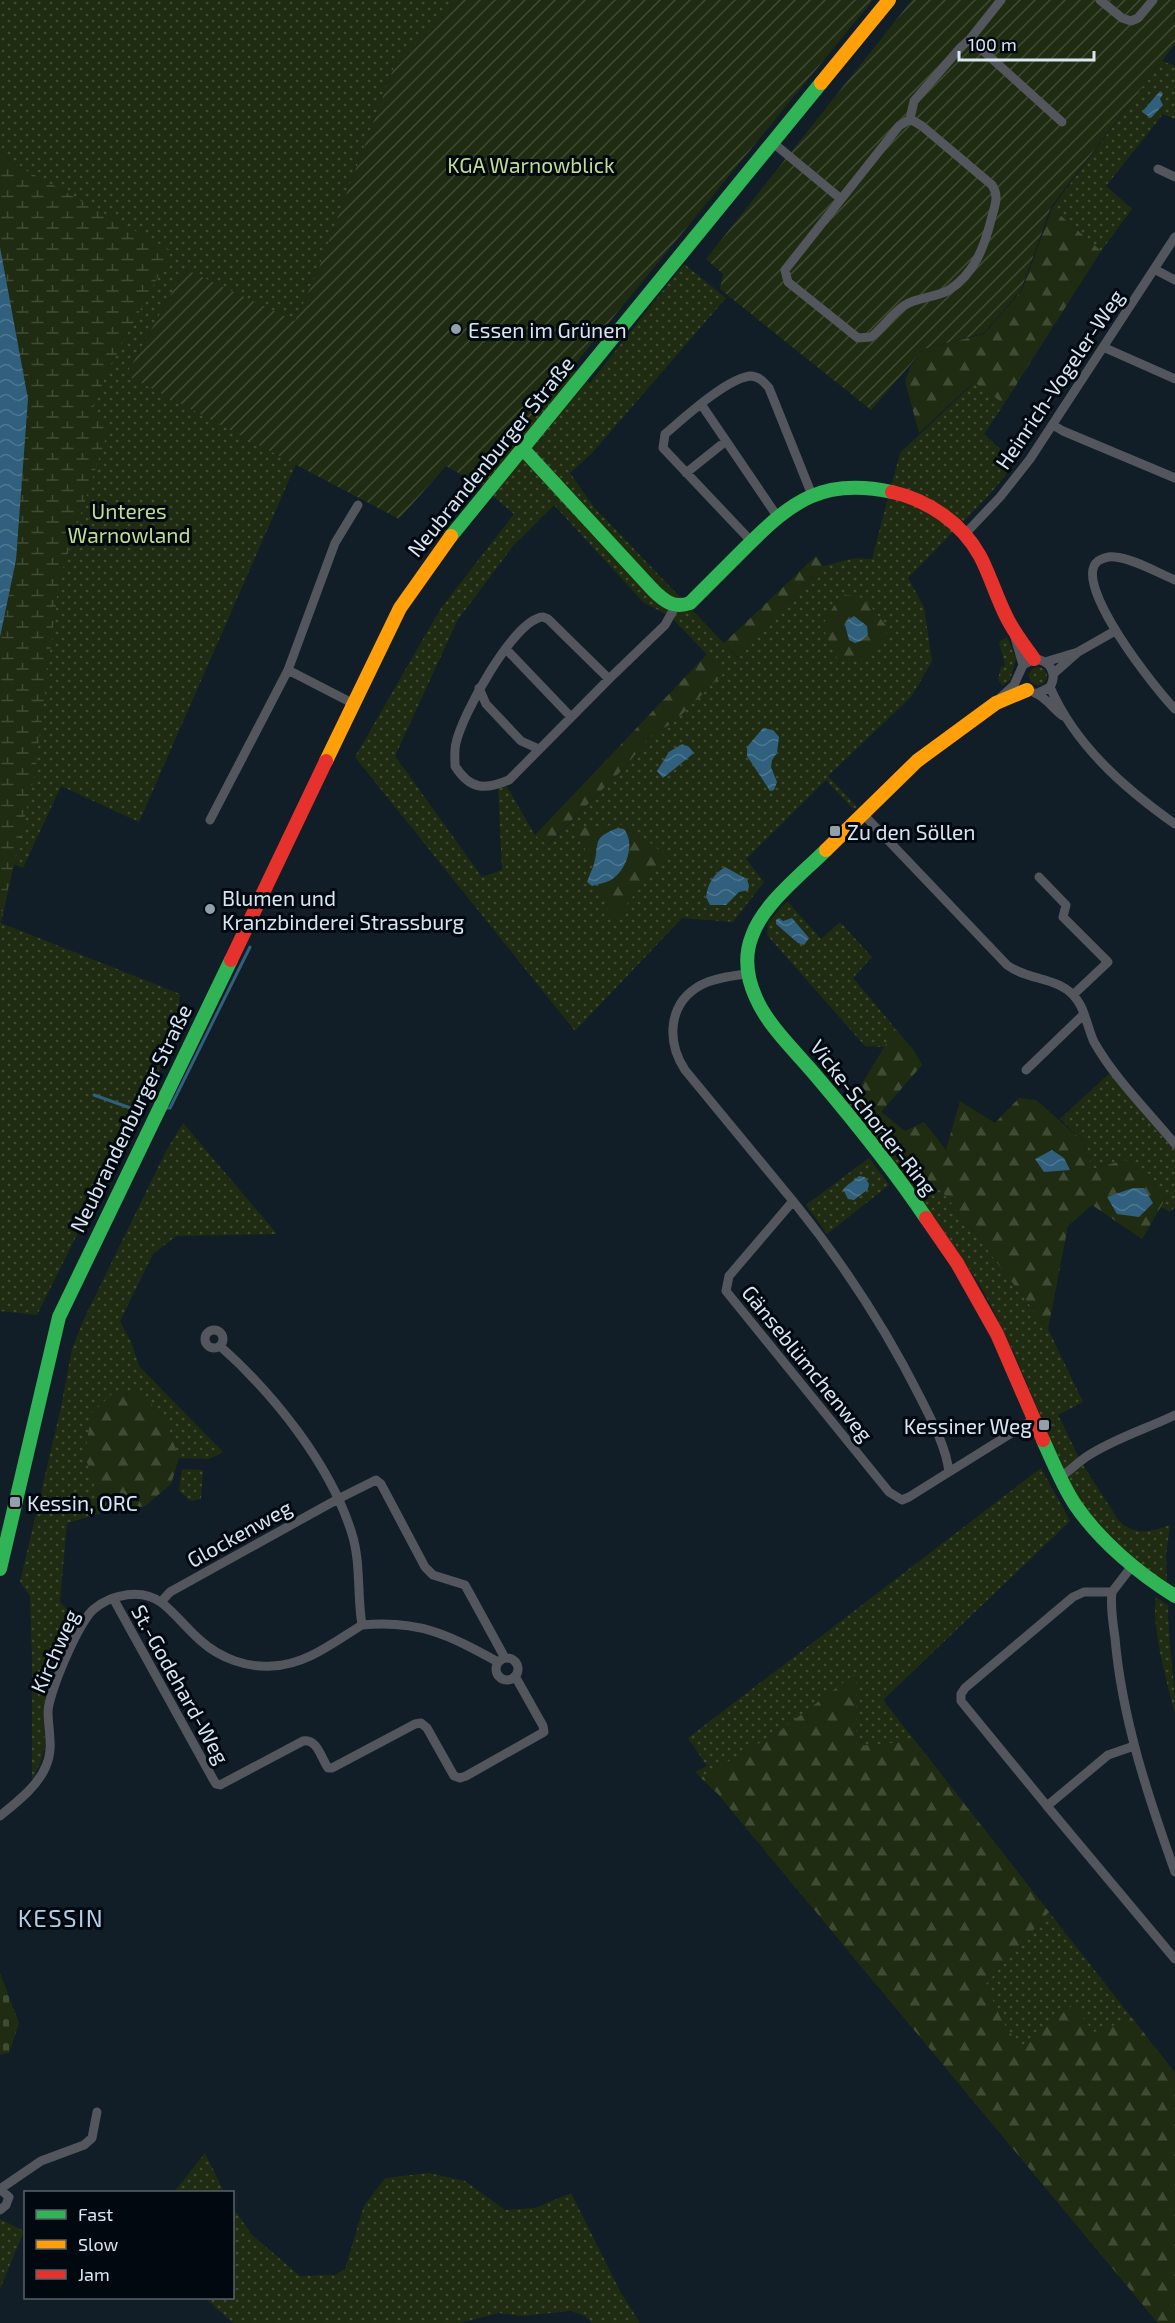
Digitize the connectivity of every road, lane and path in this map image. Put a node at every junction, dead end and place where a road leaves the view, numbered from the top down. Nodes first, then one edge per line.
1 (889, 0) edge
2 (1000, 0) edge
3 (1100, 0) edge
4 (1153, 0) edge
5 (970, 39) junction
6 (910, 119) junction
7 (1062, 122) dead end
8 (772, 142) junction
9 (1158, 169) dead end
10 (1175, 177) edge
11 (841, 199) junction
12 (1175, 237) edge
13 (1154, 269) junction
14 (1175, 280) edge
15 (1103, 347) junction
16 (1175, 379) edge
17 (701, 404) junction
18 (1053, 425) junction
19 (726, 441) junction
20 (524, 450) junction
21 (686, 473) junction
22 (1175, 478) edge
23 (812, 495) junction
24 (358, 505) dead end
25 (777, 516) junction
26 (965, 534) junction
27 (751, 541) junction
28 (1175, 580) edge
29 (675, 607) junction
30 (1115, 631) junction
31 (506, 649) junction
32 (1078, 652) junction
33 (1034, 662) junction
34 (288, 670) junction
35 (1053, 674) junction
36 (1019, 677) junction
37 (609, 679) junction
38 (1050, 687) junction
39 (479, 688) junction
40 (1032, 692) junction
41 (996, 703) junction
42 (354, 704) junction
43 (1175, 708) edge
44 (1063, 716) junction
45 (572, 717) junction
46 (539, 749) junction
47 (863, 814) junction
48 (210, 820) dead end
49 (1175, 824) edge
50 (1039, 877) dead end
51 (747, 974) junction
52 (1073, 995) junction
53 (1083, 1015) junction
54 (1026, 1070) dead end
55 (1175, 1144) edge
56 (793, 1201) junction
57 (220, 1346) dead end
58 (1175, 1415) edge
59 (1034, 1419) junction
60 (949, 1472) junction
61 (1060, 1477) junction
62 (338, 1499) junction
63 (1132, 1566) junction
64 (0, 1569) edge
65 (1112, 1592) junction
66 (1175, 1596) edge
67 (113, 1598) junction
68 (161, 1602) junction
69 (362, 1625) junction
70 (501, 1660) junction
71 (515, 1676) junction
72 (1134, 1746) junction
73 (1047, 1806) junction
74 (0, 1816) edge
75 (1175, 1872) edge
76 (1175, 1959) edge
77 (97, 2112) dead end
78 (0, 2189) edge
79 (0, 2210) edge

1 - 8 street, Neubrandenburger Straße
2 - 5 street
3 - 4 street
5 - 6 street
5 - 7 street
6 - 11 street
6 - 11 street
8 - 11 street
8 - 20 street, Neubrandenburger Straße
9 - 10 street
12 - 13 street, Heinrich-Vogeler-Weg
13 - 14 street
13 - 15 street, Heinrich-Vogeler-Weg
15 - 16 street
15 - 18 street, Heinrich-Vogeler-Weg
17 - 19 street
17 - 21 street
17 - 23 street
18 - 22 street
18 - 26 street, Heinrich-Vogeler-Weg
19 - 21 street
19 - 25 street
20 - 29 street
20 - 42 street, Neubrandenburger Straße
21 - 27 street
23 - 25 street
23 - 26 street
24 - 34 street
25 - 27 street
26 - 33 street
27 - 29 street
28 - 30 street
29 - 37 street
30 - 32 street
30 - 43 street
31 - 37 street
31 - 39 street
31 - 45 street
32 - 33 street
32 - 35 street
33 - 35 street
33 - 36 street, Vicke-Schorler-Ring
34 - 42 street
34 - 48 street
35 - 38 street
36 - 40 street
36 - 41 street, Vicke-Schorler-Ring
37 - 45 street
38 - 40 street, Vicke-Schorler-Ring
38 - 44 street
39 - 46 street
39 - 46 street
40 - 41 street, Vicke-Schorler-Ring
40 - 44 street
41 - 47 street, Vicke-Schorler-Ring
42 - 64 street, Neubrandenburger Straße
44 - 49 street
45 - 46 street
47 - 51 street, Vicke-Schorler-Ring
47 - 52 street
50 - 52 street
51 - 56 street
51 - 59 street, Vicke-Schorler-Ring
52 - 53 street
53 - 54 street
53 - 55 street
56 - 60 street
56 - 60 street, Gänseblümchenweg
57 - 62 street
58 - 61 street
59 - 60 street, Gänseblümchenweg
59 - 61 street, Vicke-Schorler-Ring
61 - 63 street, Vicke-Schorler-Ring
62 - 68 street, Glockenweg
62 - 69 street
62 - 70 street
63 - 65 street
63 - 66 street, Vicke-Schorler-Ring
65 - 72 street
65 - 73 street
67 - 68 street, Kirchweg
67 - 71 street, St.-Godehard-Weg
67 - 74 street, Kirchweg
68 - 69 street, Kirchweg
69 - 70 street
70 - 71 street
70 - 71 street
72 - 73 street
72 - 75 street
73 - 76 street
77 - 78 street
78 - 79 street

